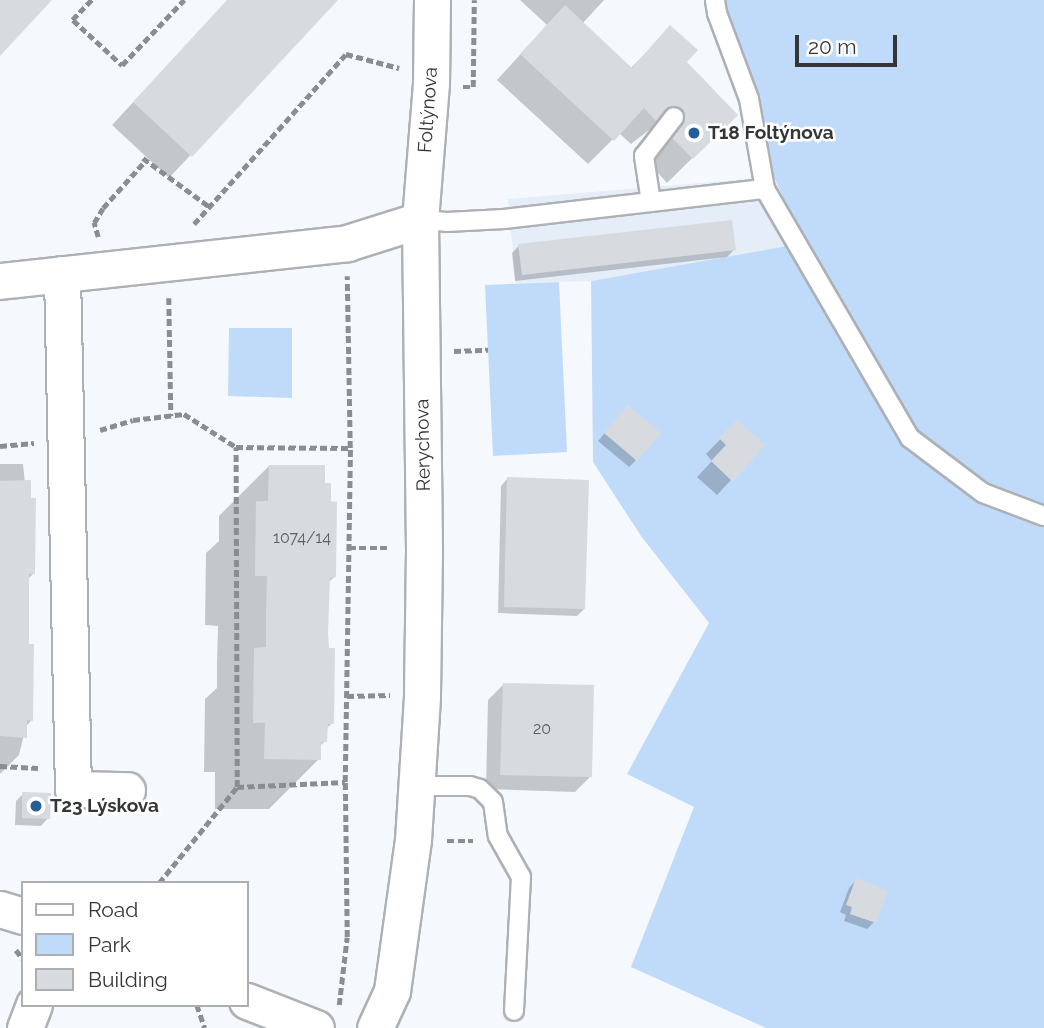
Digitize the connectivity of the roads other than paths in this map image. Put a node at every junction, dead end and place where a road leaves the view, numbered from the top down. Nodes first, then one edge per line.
1 (432, 0) edge
2 (715, 0) edge
3 (674, 117) dead end
4 (765, 189) junction
5 (651, 202) junction
6 (420, 220) junction
7 (62, 274) junction
8 (0, 281) edge
9 (1044, 516) edge
10 (416, 786) junction
11 (127, 790) dead end
12 (0, 909) edge
13 (21, 915) edge
14 (248, 1001) edge
15 (33, 1007) edge
16 (514, 1012) dead end
17 (327, 1019) edge
18 (26, 1028) edge
19 (375, 1028) edge

1 - 6 street, Foltýnova
2 - 4 lane
3 - 5 lane
4 - 5 lane
4 - 9 lane
5 - 6 lane
6 - 7 street
6 - 10 street, Rerychova
7 - 8 street
7 - 11 street
10 - 16 lane
10 - 19 street, Rerychova
12 - 13 street
14 - 17 street
15 - 18 street

